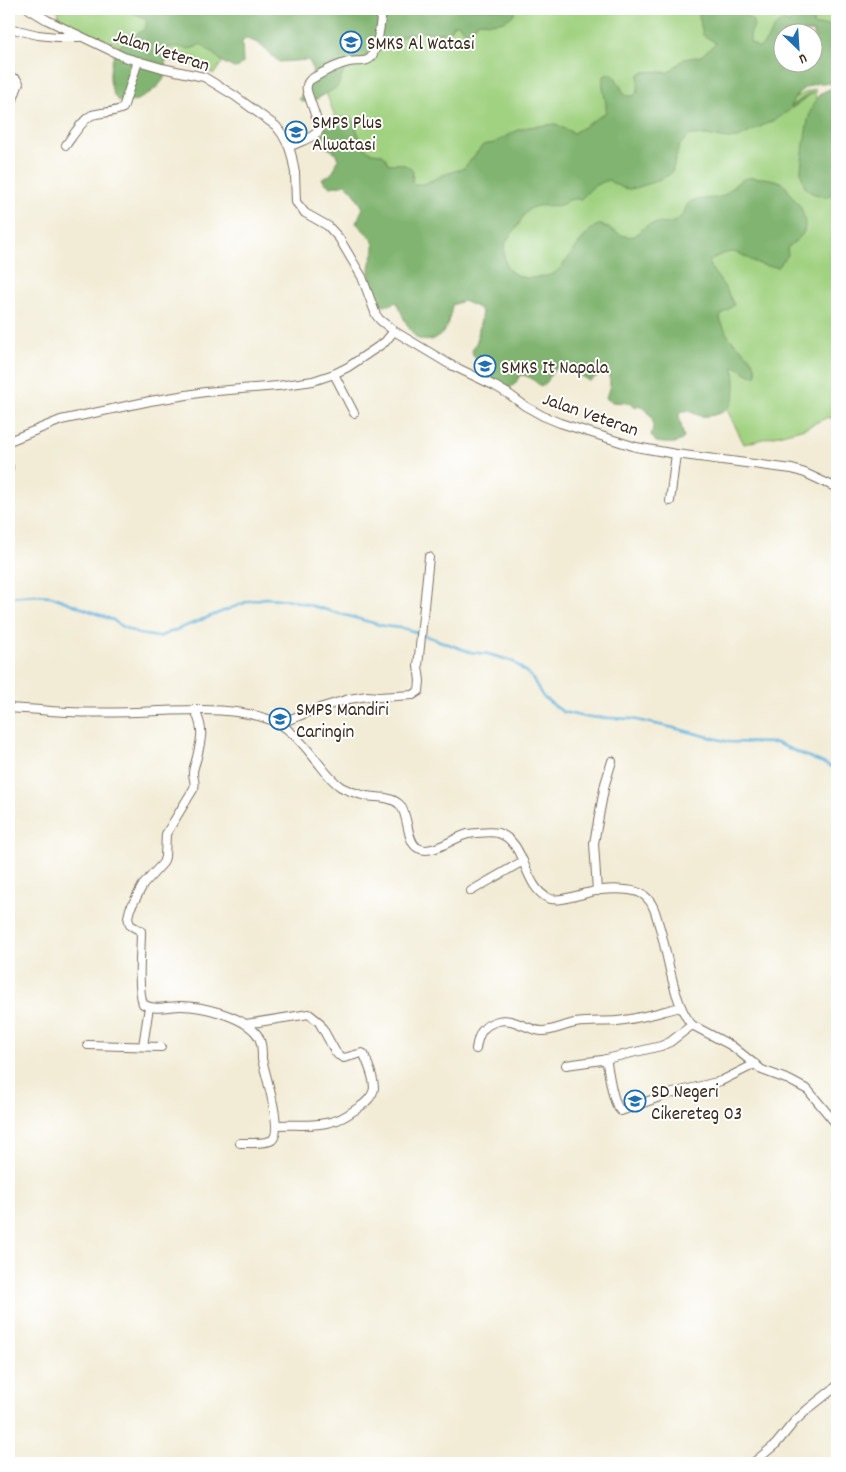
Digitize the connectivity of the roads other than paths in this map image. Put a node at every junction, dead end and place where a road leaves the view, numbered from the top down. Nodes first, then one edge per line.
1 (29, 9) edge
2 (383, 9) edge
3 (9, 28) edge
4 (81, 36) junction
5 (138, 61) junction
6 (9, 77) edge
7 (9, 110) edge
8 (66, 145) dead end
9 (289, 147) junction
10 (394, 331) junction
11 (334, 374) junction
12 (354, 413) dead end
13 (9, 441) edge
14 (676, 454) junction
15 (837, 488) edge
16 (670, 501) dead end
17 (429, 556) dead end
18 (9, 708) edge
19 (195, 710) junction
20 (281, 723) junction
21 (612, 761) dead end
22 (523, 861) junction
23 (471, 891) dead end
24 (597, 891) junction
25 (149, 1007) junction
26 (681, 1007) junction
27 (246, 1024) junction
28 (692, 1025) junction
29 (88, 1045) dead end
30 (143, 1046) junction
31 (160, 1047) dead end
32 (476, 1049) dead end
33 (606, 1059) junction
34 (755, 1064) junction
35 (566, 1065) dead end
36 (277, 1124) junction
37 (837, 1126) edge
38 (240, 1143) dead end
39 (837, 1386) edge
40 (754, 1463) edge

1 - 4 street, Jalan Veteran
2 - 9 street
3 - 4 street
4 - 5 street, Jalan Veteran
5 - 8 street
5 - 9 street, Jalan Veteran
6 - 7 street
9 - 10 street, Jalan Veteran
10 - 11 street
10 - 14 street, Jalan Veteran
11 - 12 street
11 - 13 street
14 - 15 street, Jalan Veteran
14 - 16 street
17 - 20 street
18 - 19 street
19 - 20 street
19 - 25 street
20 - 22 street
21 - 24 street
22 - 23 street
22 - 24 street
24 - 26 street
25 - 27 street
25 - 30 street
26 - 28 street
26 - 32 street
27 - 36 street
27 - 36 street
28 - 33 street
28 - 34 street
29 - 30 street
30 - 31 street
33 - 34 street
33 - 35 street
34 - 37 street
36 - 38 street
39 - 40 street

